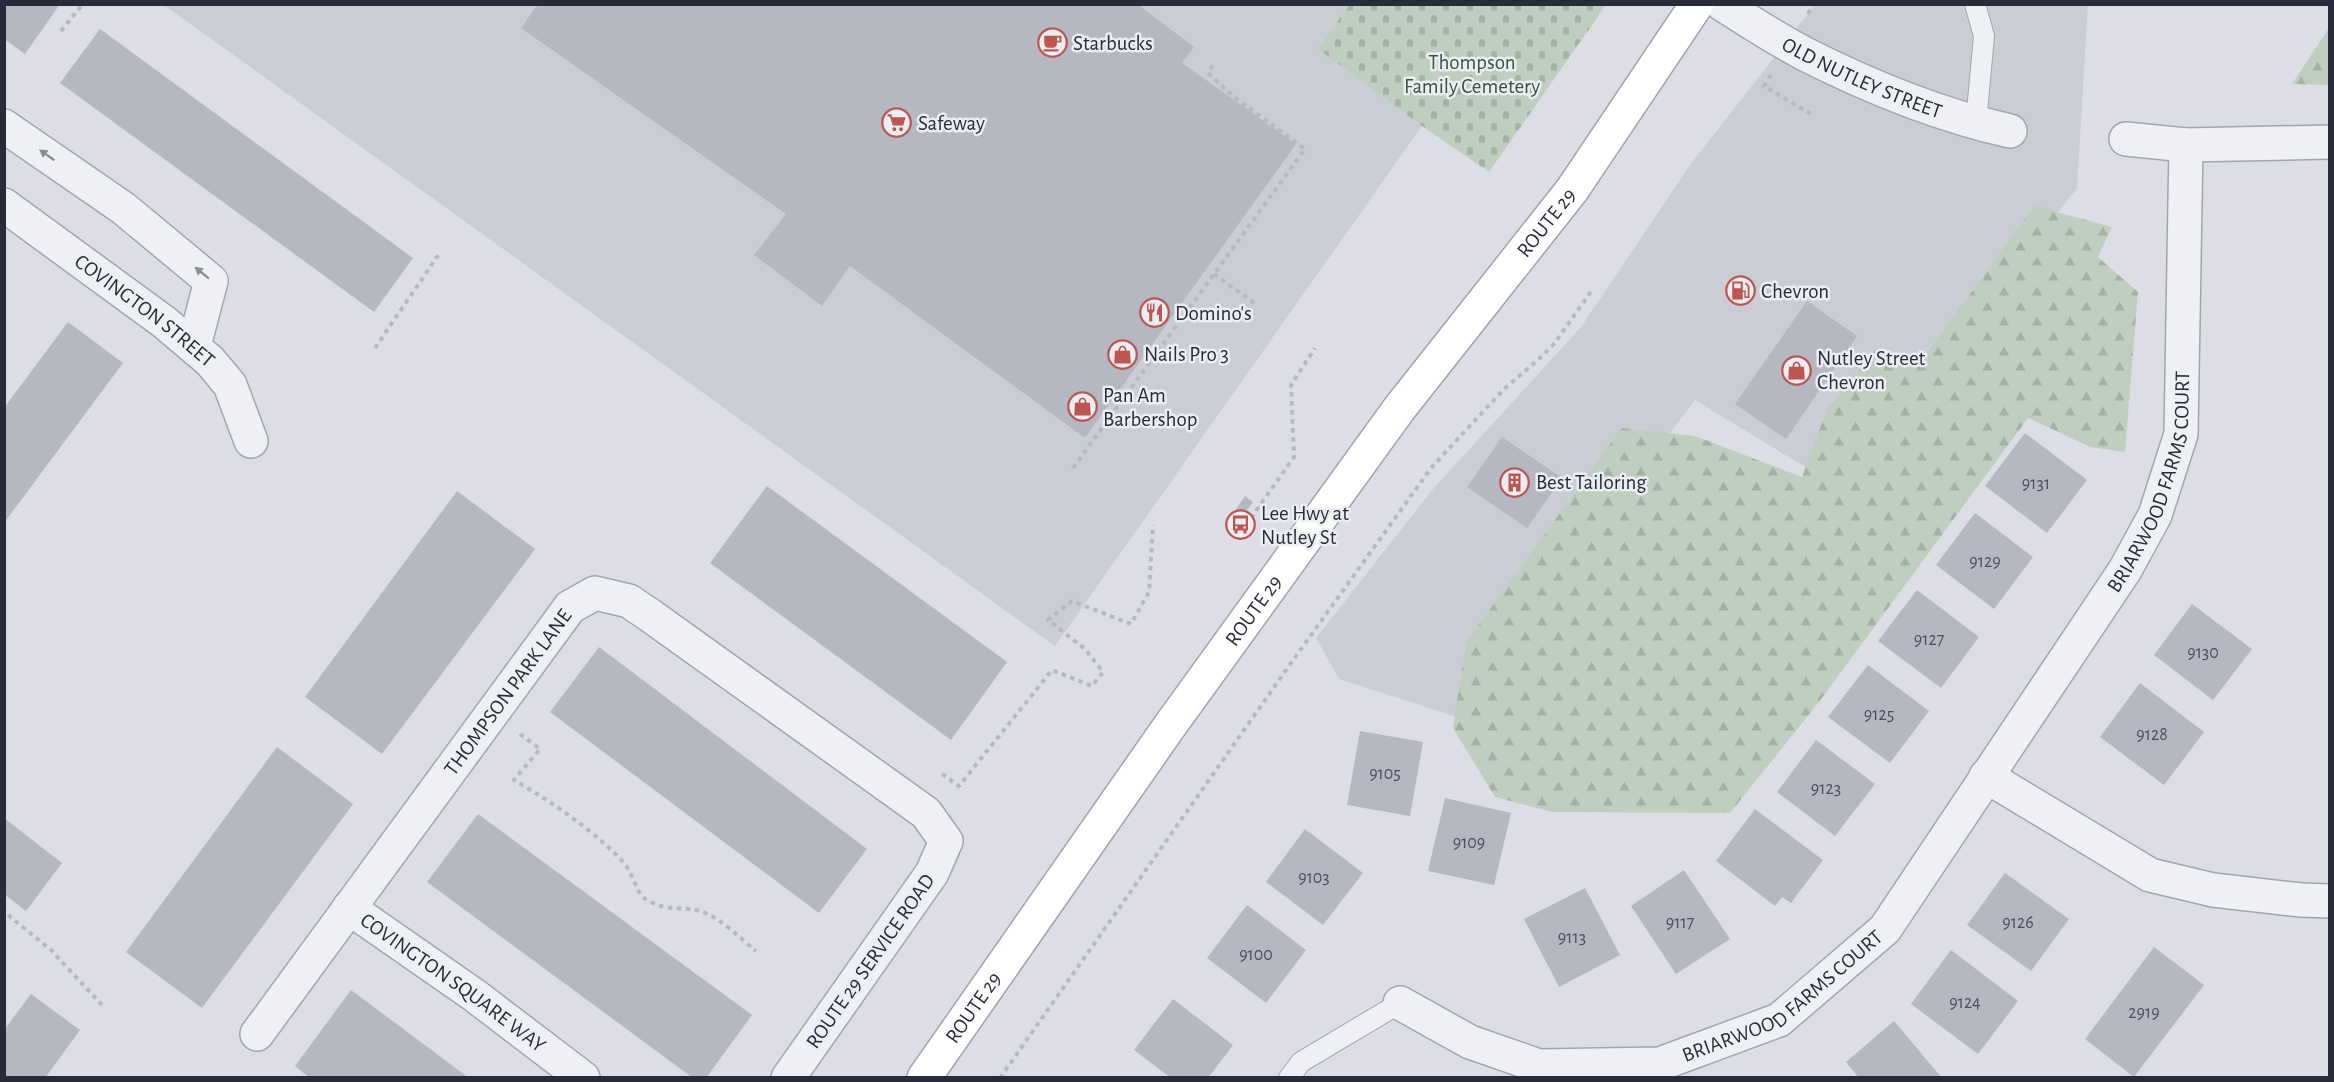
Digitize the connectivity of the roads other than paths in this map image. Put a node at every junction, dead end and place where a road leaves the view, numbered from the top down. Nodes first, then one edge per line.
1 (1697, 4) edge
2 (1722, 4) edge
3 (1975, 4) edge
4 (1976, 122) junction
5 (4, 126) edge
6 (2010, 131) dead end
7 (2126, 139) dead end
8 (2330, 142) edge
9 (2186, 145) junction
10 (4, 206) edge
11 (194, 346) junction
12 (250, 441) dead end
13 (1986, 776) junction
14 (945, 840) joint
15 (2315, 900) edge
16 (349, 908) junction
17 (1400, 1003) joint
18 (257, 1034) dead end
19 (583, 1077) edge
20 (788, 1077) edge
21 (924, 1077) edge
22 (1289, 1077) edge

1 - 21 main road, ROUTE 29
2 - 4 street, OLD NUTLEY STREET
3 - 4 lane
4 - 6 street, OLD NUTLEY STREET
11 -> 5 street
7 - 9 street
8 - 9 street
9 - 13 street, BRIARWOOD FARMS COURT
10 - 11 street, COVINGTON STREET
11 - 12 street, COVINGTON STREET
13 - 15 street
13 - 17 street, BRIARWOOD FARMS COURT
14 - 16 street, THOMPSON PARK LANE
14 - 20 street, ROUTE 29 SERVICE ROAD
16 - 18 street, THOMPSON PARK LANE
16 - 19 street, COVINGTON SQUARE WAY
17 - 22 lane

